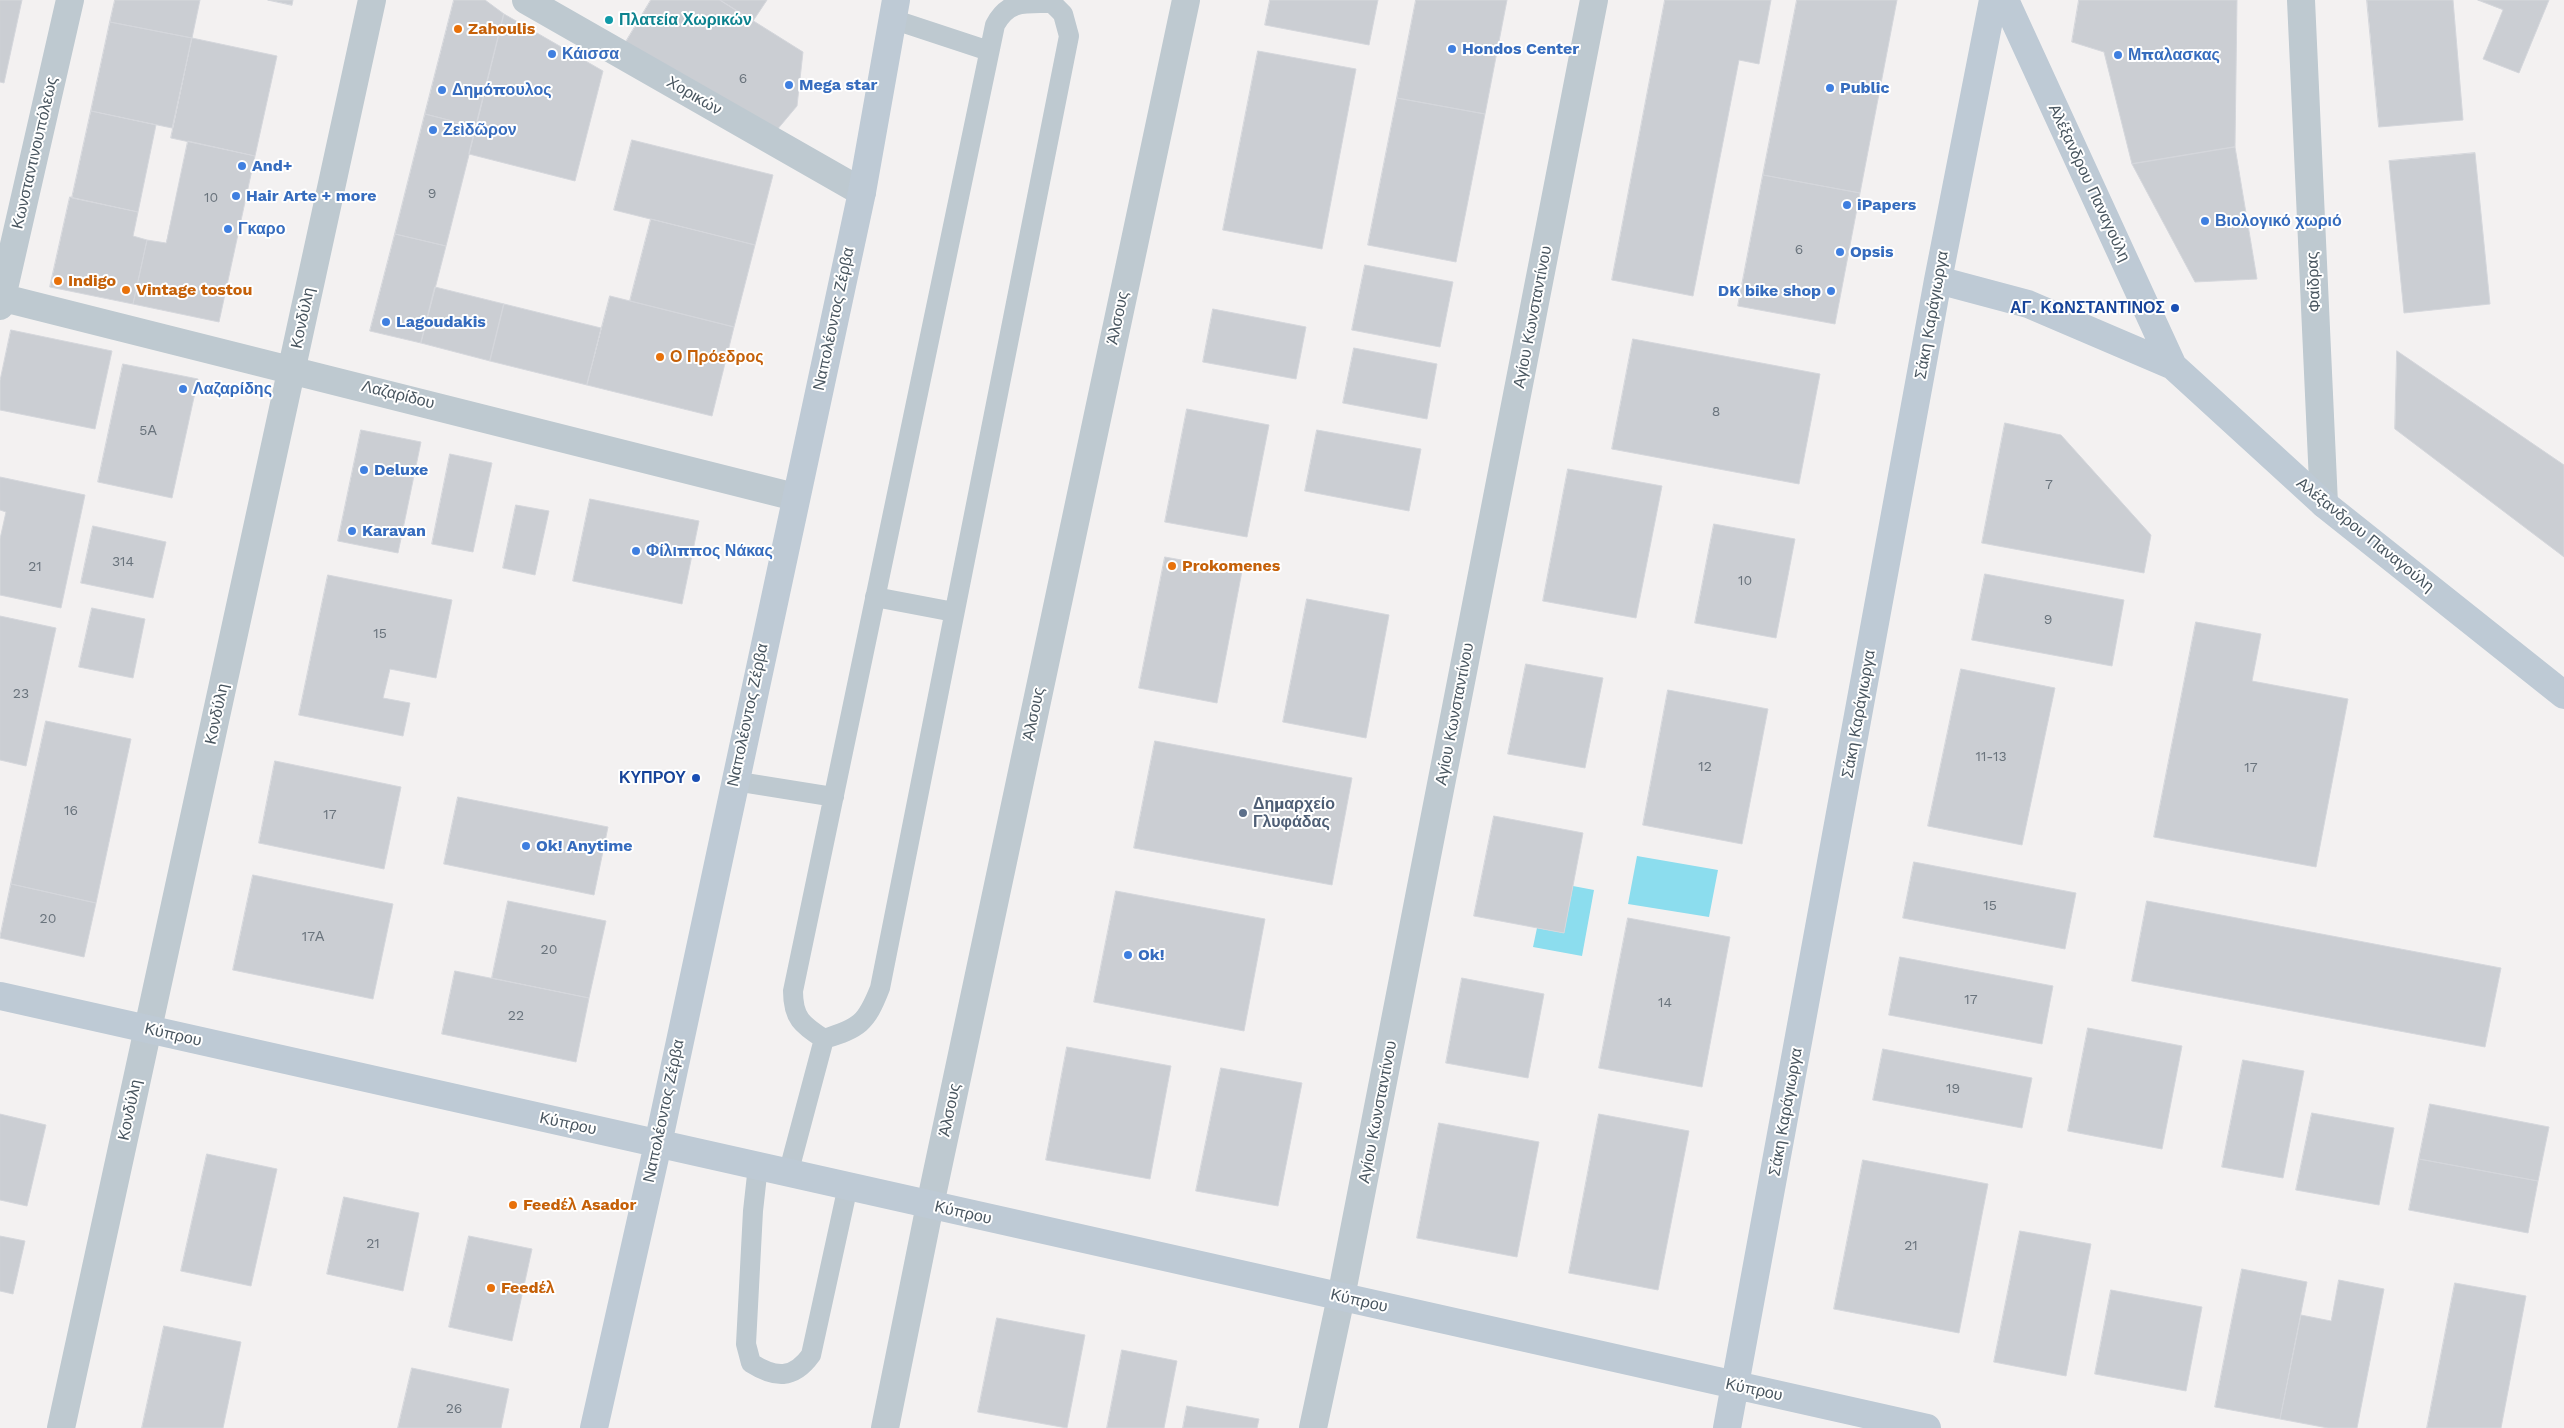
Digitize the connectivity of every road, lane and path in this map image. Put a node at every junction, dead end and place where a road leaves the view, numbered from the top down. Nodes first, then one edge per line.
1 (70, 0) edge
2 (372, 0) edge
3 (526, 0) edge
4 (1186, 0) edge
5 (1594, 0) edge
6 (1993, 0) edge
7 (2005, 0) edge
8 (2301, 0) edge
9 (894, 10) edge
10 (989, 51) junction
11 (862, 192) junction
12 (1938, 280) junction
13 (1, 300) edge
14 (2172, 366) junction
15 (292, 369) junction
16 (795, 497) junction
17 (2324, 504) junction
18 (875, 597) junction
19 (954, 612) junction
20 (2564, 695) edge
21 (734, 781) junction
22 (834, 797) junction
23 (0, 996) edge
24 (148, 1030) junction
25 (824, 1039) junction
26 (658, 1144) junction
27 (758, 1166) junction
28 (788, 1174) junction
29 (848, 1186) junction
30 (930, 1205) junction
31 (1341, 1298) junction
32 (1736, 1386) junction
33 (61, 1428) edge
34 (594, 1428) edge
35 (885, 1428) edge
36 (1313, 1428) edge
37 (1728, 1428) edge
38 (1927, 1428) edge

1 - 13 street, Κωνσταντινουπόλεως
2 - 15 street, Κονδύλη
3 - 11 street, Χορικών
4 - 30 street, Άλσους
5 - 31 street, Αγίου Κωνσταντίνου
6 - 12 street, Σάκη Καράγιωργα
7 - 14 street, Αλέξανδρου Παναγούλη
8 - 17 street, Φαίδρας
9 - 10 lane
9 - 11 street, Ναπολέοντος Ζέρβα
10 - 18 lane
10 - 19 lane
11 - 16 street, Ναπολέοντος Ζέρβα
12 - 14 street, Αλέξανδρου Παναγούλη
12 - 32 street, Σάκη Καράγιωργα
13 - 15 street, Λαζαρίδου
14 - 17 street, Αλέξανδρου Παναγούλη
15 - 16 street, Λαζαρίδου
15 - 24 street, Κονδύλη
16 - 21 street, Ναπολέοντος Ζέρβα
17 - 20 street, Αλέξανδρου Παναγούλη
18 - 19 lane
18 - 22 lane
19 - 25 lane
21 - 22 lane
21 - 26 street, Ναπολέοντος Ζέρβα
22 - 25 lane
23 - 24 street, Κύπρου
24 - 26 street, Κύπρου
24 - 33 street, Κονδύλη
25 - 28 lane
26 - 27 street, Κύπρου
26 - 34 street, Ναπολέοντος Ζέρβα
27 - 28 street, Κύπρου
27 - 29 lane
28 - 29 street, Κύπρου
29 - 30 street, Κύπρου
30 - 31 street, Κύπρου
30 - 35 street, Άλσους
31 - 32 street, Κύπρου
31 - 36 street, Αγίου Κωνσταντίνου
32 - 37 street, Σάκη Καράγιωργα
32 - 38 street, Κύπρου

